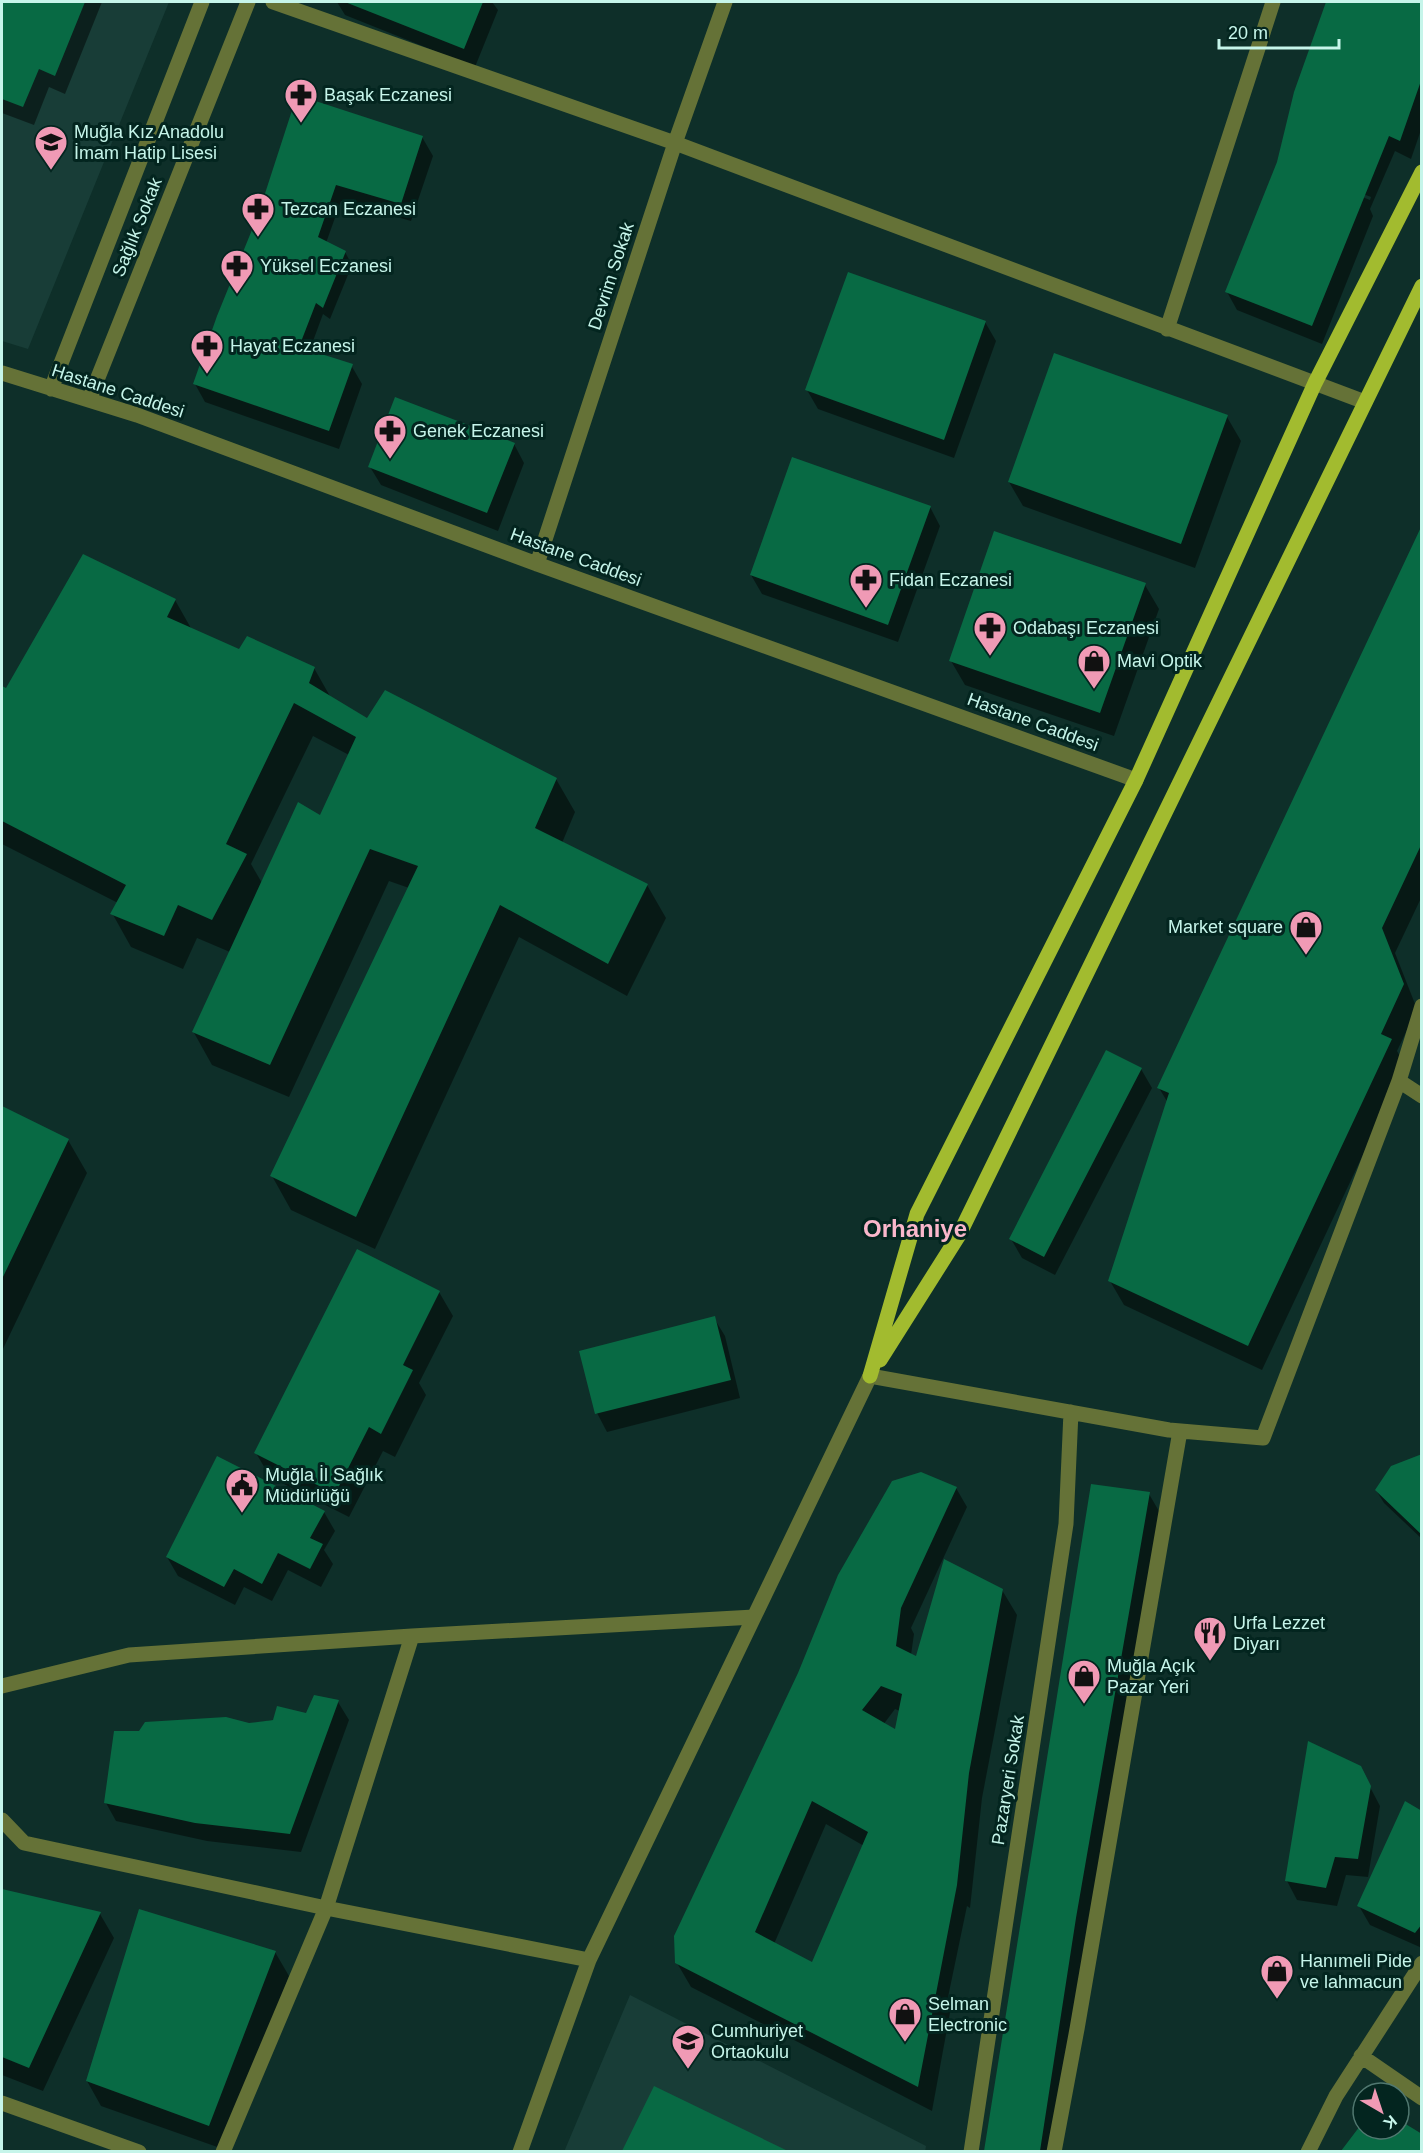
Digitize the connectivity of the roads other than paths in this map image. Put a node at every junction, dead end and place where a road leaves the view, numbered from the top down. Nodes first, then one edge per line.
1 (202, 2) edge
2 (248, 2) edge
3 (273, 2) edge
4 (725, 2) edge
5 (1273, 2) edge
6 (675, 143) junction
7 (1422, 172) edge
8 (1422, 286) edge
9 (1167, 329) junction
10 (2, 373) edge
11 (1315, 383) junction
12 (51, 389) junction
13 (89, 400) junction
14 (1365, 402) junction
15 (537, 564) junction
16 (1136, 780) junction
17 (1422, 1006) edge
18 (1399, 1081) junction
19 (1422, 1096) edge
20 (870, 1376) junction
21 (1071, 1412) junction
22 (1180, 1431) junction
23 (754, 1617) junction
24 (411, 1636) junction
25 (2, 1686) edge
26 (2, 1820) edge
27 (326, 1908) junction
28 (589, 1960) junction
29 (1422, 1963) edge
30 (1361, 2056) junction
31 (1422, 2098) edge
32 (2, 2103) edge
33 (139, 2151) edge
34 (223, 2151) edge
35 (520, 2151) edge
36 (971, 2151) edge
37 (1054, 2151) edge
38 (1308, 2151) edge

1 - 12 street, Sağlık Sokak
2 - 13 street, Sağlık Sokak
3 - 6 street
4 - 6 street, Devrim Sokak
5 - 9 street
6 - 9 street
6 - 15 street, Devrim Sokak
7 - 11 main road
8 - 14 main road
9 - 11 street
10 - 12 street, Hastane Caddesi
11 - 14 street
11 - 16 main road
12 - 13 street, Hastane Caddesi
13 - 15 street, Hastane Caddesi
14 - 20 main road
15 - 16 street, Hastane Caddesi
16 - 20 main road
17 - 18 street
18 - 19 street
18 - 22 street
20 - 21 street
20 - 23 street
21 - 22 street
21 - 36 street, Pazaryeri Sokak
22 - 37 street
23 - 24 street
23 - 28 street
24 - 25 street
24 - 27 street
26 - 27 street
27 - 28 street
27 - 34 street
28 - 35 street
29 - 30 street
30 - 31 street
30 - 38 street
32 - 33 street

